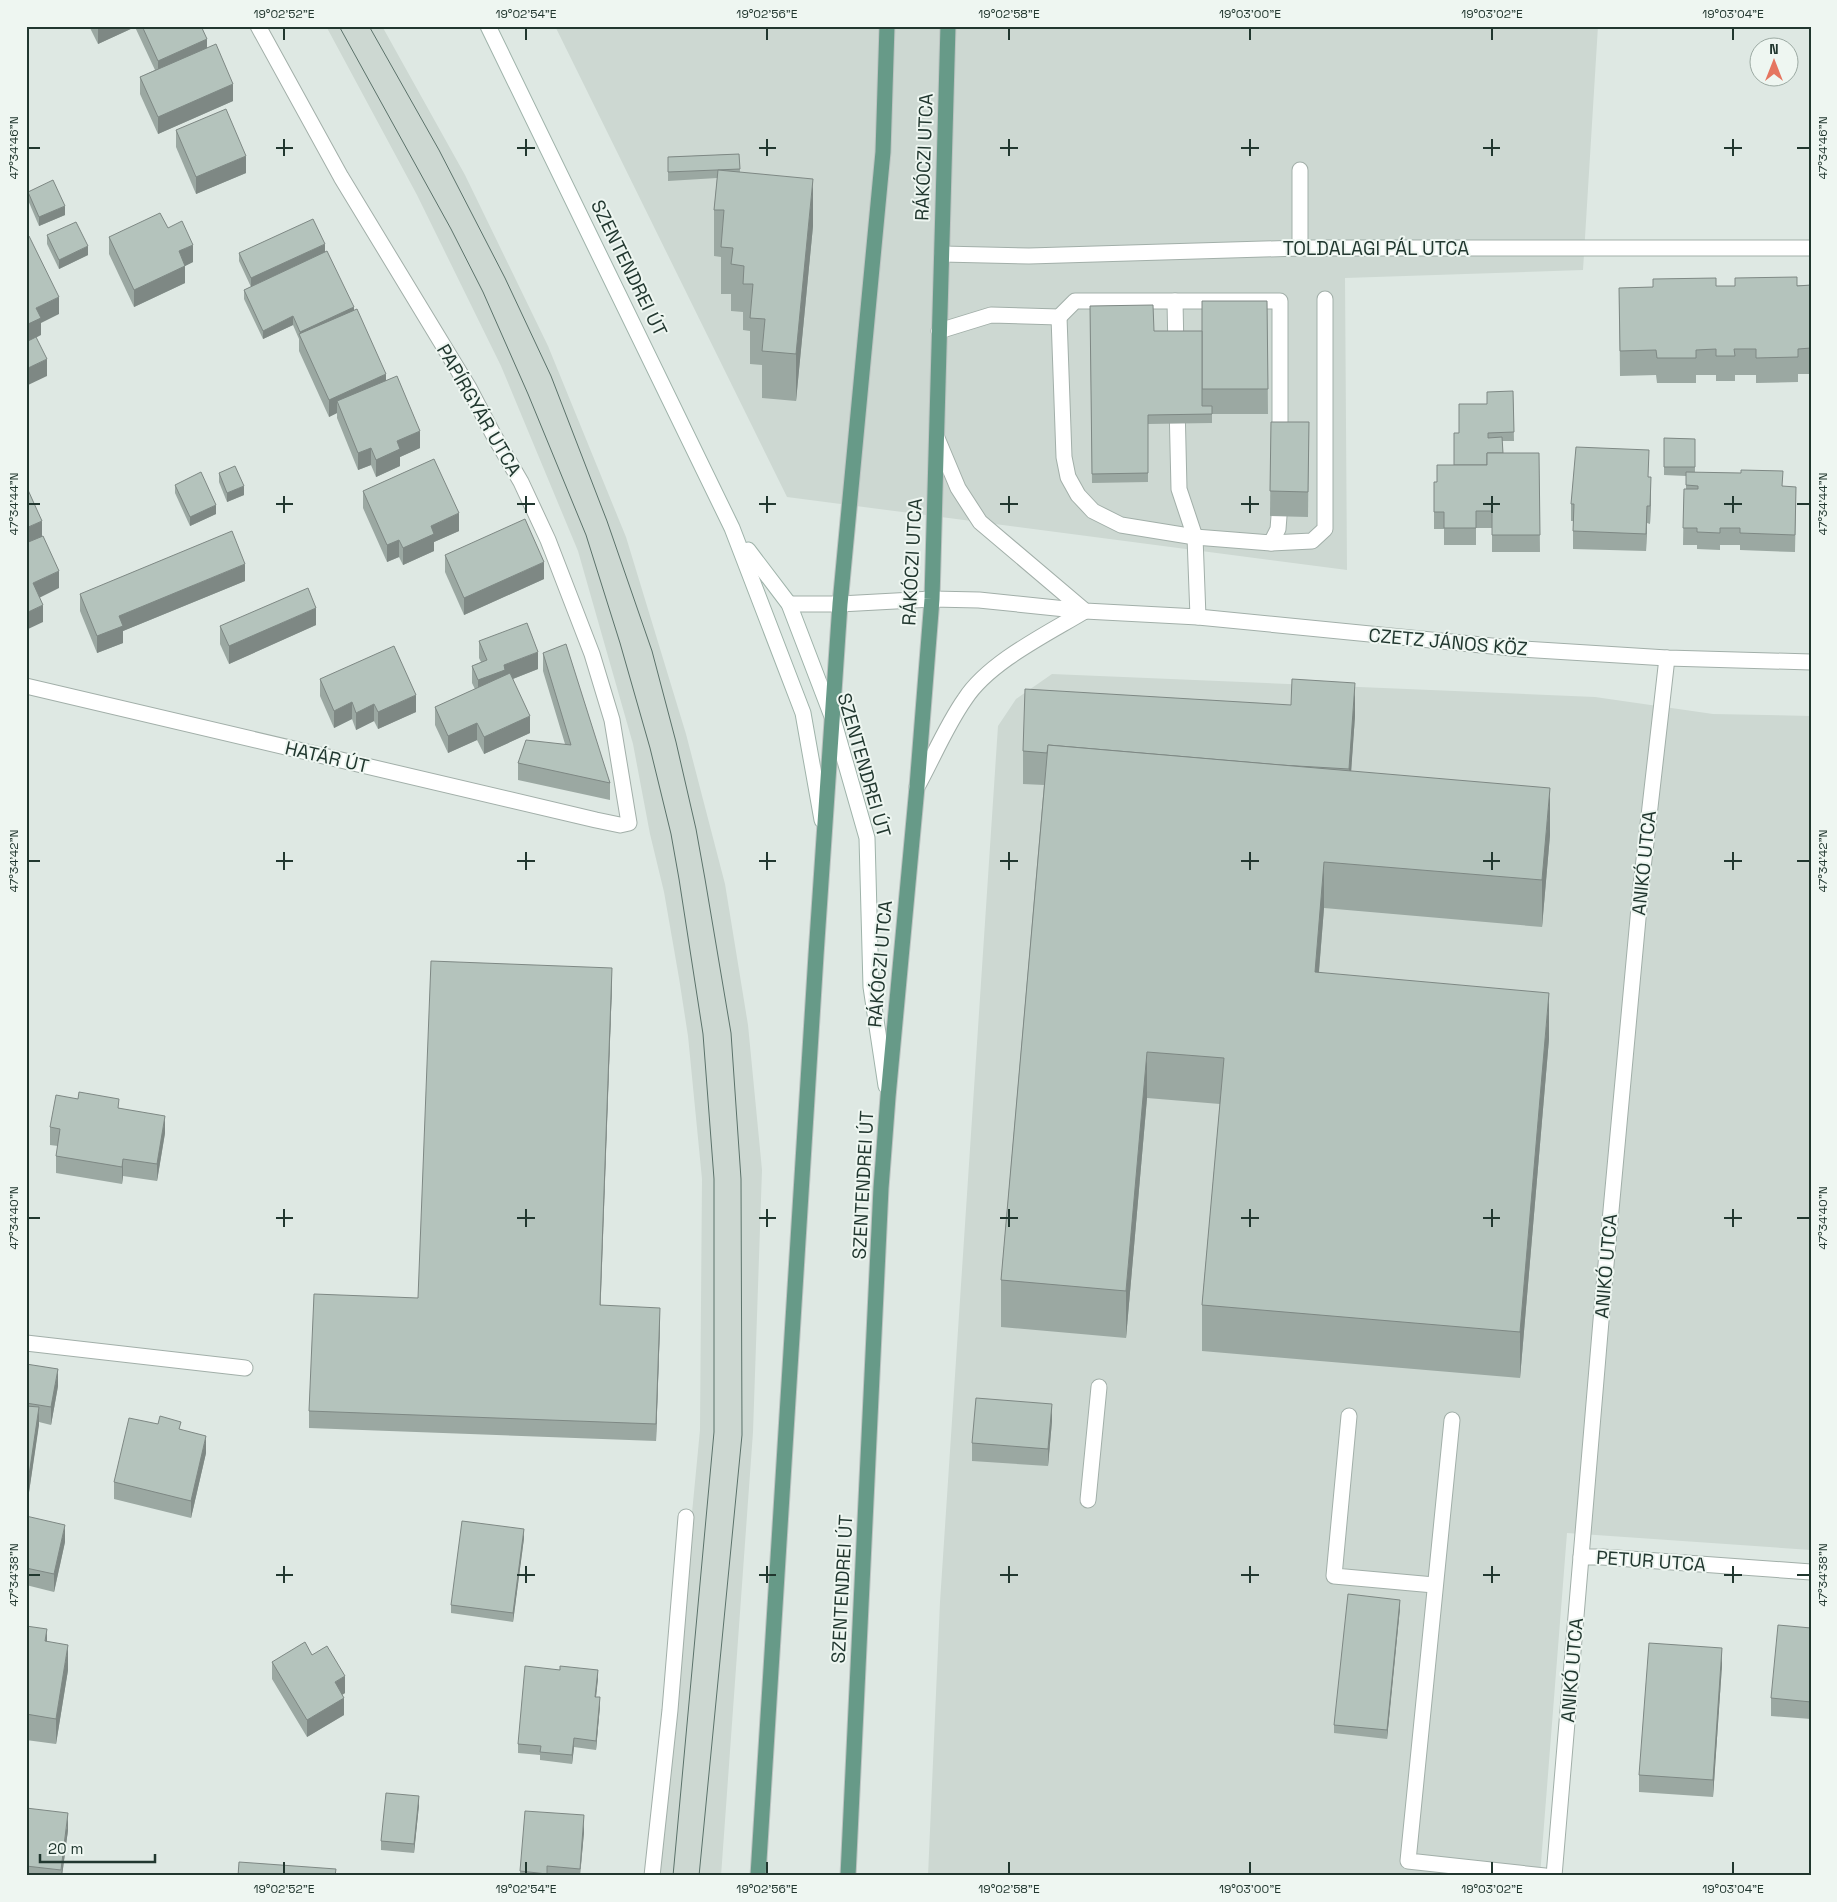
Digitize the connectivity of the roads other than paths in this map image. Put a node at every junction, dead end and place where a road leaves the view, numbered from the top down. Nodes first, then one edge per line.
1 (258, 26) edge
2 (488, 26) edge
3 (888, 26) edge
4 (948, 26) edge
5 (1300, 170) dead end
6 (1300, 248) junction
7 (1811, 248) edge
8 (942, 254) junction
9 (1325, 299) dead end
10 (1176, 301) junction
11 (1059, 317) junction
12 (940, 331) junction
13 (1177, 370) edge
14 (1177, 390) edge
15 (937, 438) junction
16 (1280, 447) edge
17 (1279, 516) edge
18 (732, 528) junction
19 (1195, 537) junction
20 (1272, 543) junction
21 (932, 599) junction
22 (789, 604) junction
23 (840, 604) junction
24 (1086, 612) junction
25 (1198, 617) junction
26 (1667, 658) junction
27 (1811, 662) edge
28 (26, 686) edge
29 (833, 719) junction
30 (917, 787) junction
31 (629, 823) joint
32 (824, 829) junction
33 (888, 1097) junction
34 (26, 1343) edge
35 (245, 1368) dead end
36 (1099, 1387) dead end
37 (1349, 1416) dead end
38 (1452, 1420) dead end
39 (1088, 1500) dead end
40 (686, 1517) dead end
41 (1581, 1557) junction
42 (1811, 1572) edge
43 (1434, 1585) junction
44 (652, 1876) edge
45 (758, 1876) edge
46 (848, 1876) edge
47 (1545, 1876) edge
48 (1554, 1876) edge

1 - 31 street, PAPÍRGYÁR UTCA
2 - 18 street, SZENTENDREI ÚT
3 - 23 main road
4 - 8 main road, RÁKÓCZI UTCA
5 - 6 street
6 - 7 street, TOLDALAGI PÁL UTCA
6 - 8 street, TOLDALAGI PÁL UTCA
8 - 12 main road, RÁKÓCZI UTCA
9 - 20 street
10 - 11 street
10 - 13 street
10 - 16 street
11 - 12 street
11 - 19 street
12 - 15 main road, RÁKÓCZI UTCA
14 - 19 street
15 - 21 main road, RÁKÓCZI UTCA
15 - 24 street
17 - 20 street
18 - 22 street, SZENTENDREI ÚT
18 - 32 street, SZENTENDREI ÚT
19 - 20 street
19 - 25 street
21 - 23 street, CZETZ JÁNOS KÖZ
21 - 24 street, CZETZ JÁNOS KÖZ
21 - 30 main road, RÁKÓCZI UTCA
22 - 23 street, CZETZ JÁNOS KÖZ
22 - 29 street, SZENTENDREI ÚT
23 - 29 main road
24 - 25 street, CZETZ JÁNOS KÖZ
24 - 30 street
25 - 26 street, CZETZ JÁNOS KÖZ
26 - 27 street, CZETZ JÁNOS KÖZ
26 - 41 street, ANIKÓ UTCA
28 - 31 street, HATÁR ÚT
29 - 32 main road
29 - 33 street, SZENTENDREI ÚT
30 - 33 main road, RÁKÓCZI UTCA
32 - 45 main road, SZENTENDREI ÚT
33 - 46 main road, SZENTENDREI ÚT
34 - 35 street
36 - 39 street
37 - 43 street
38 - 43 street
40 - 44 street
41 - 42 street, PETUR UTCA
41 - 48 street, ANIKÓ UTCA
43 - 47 street

